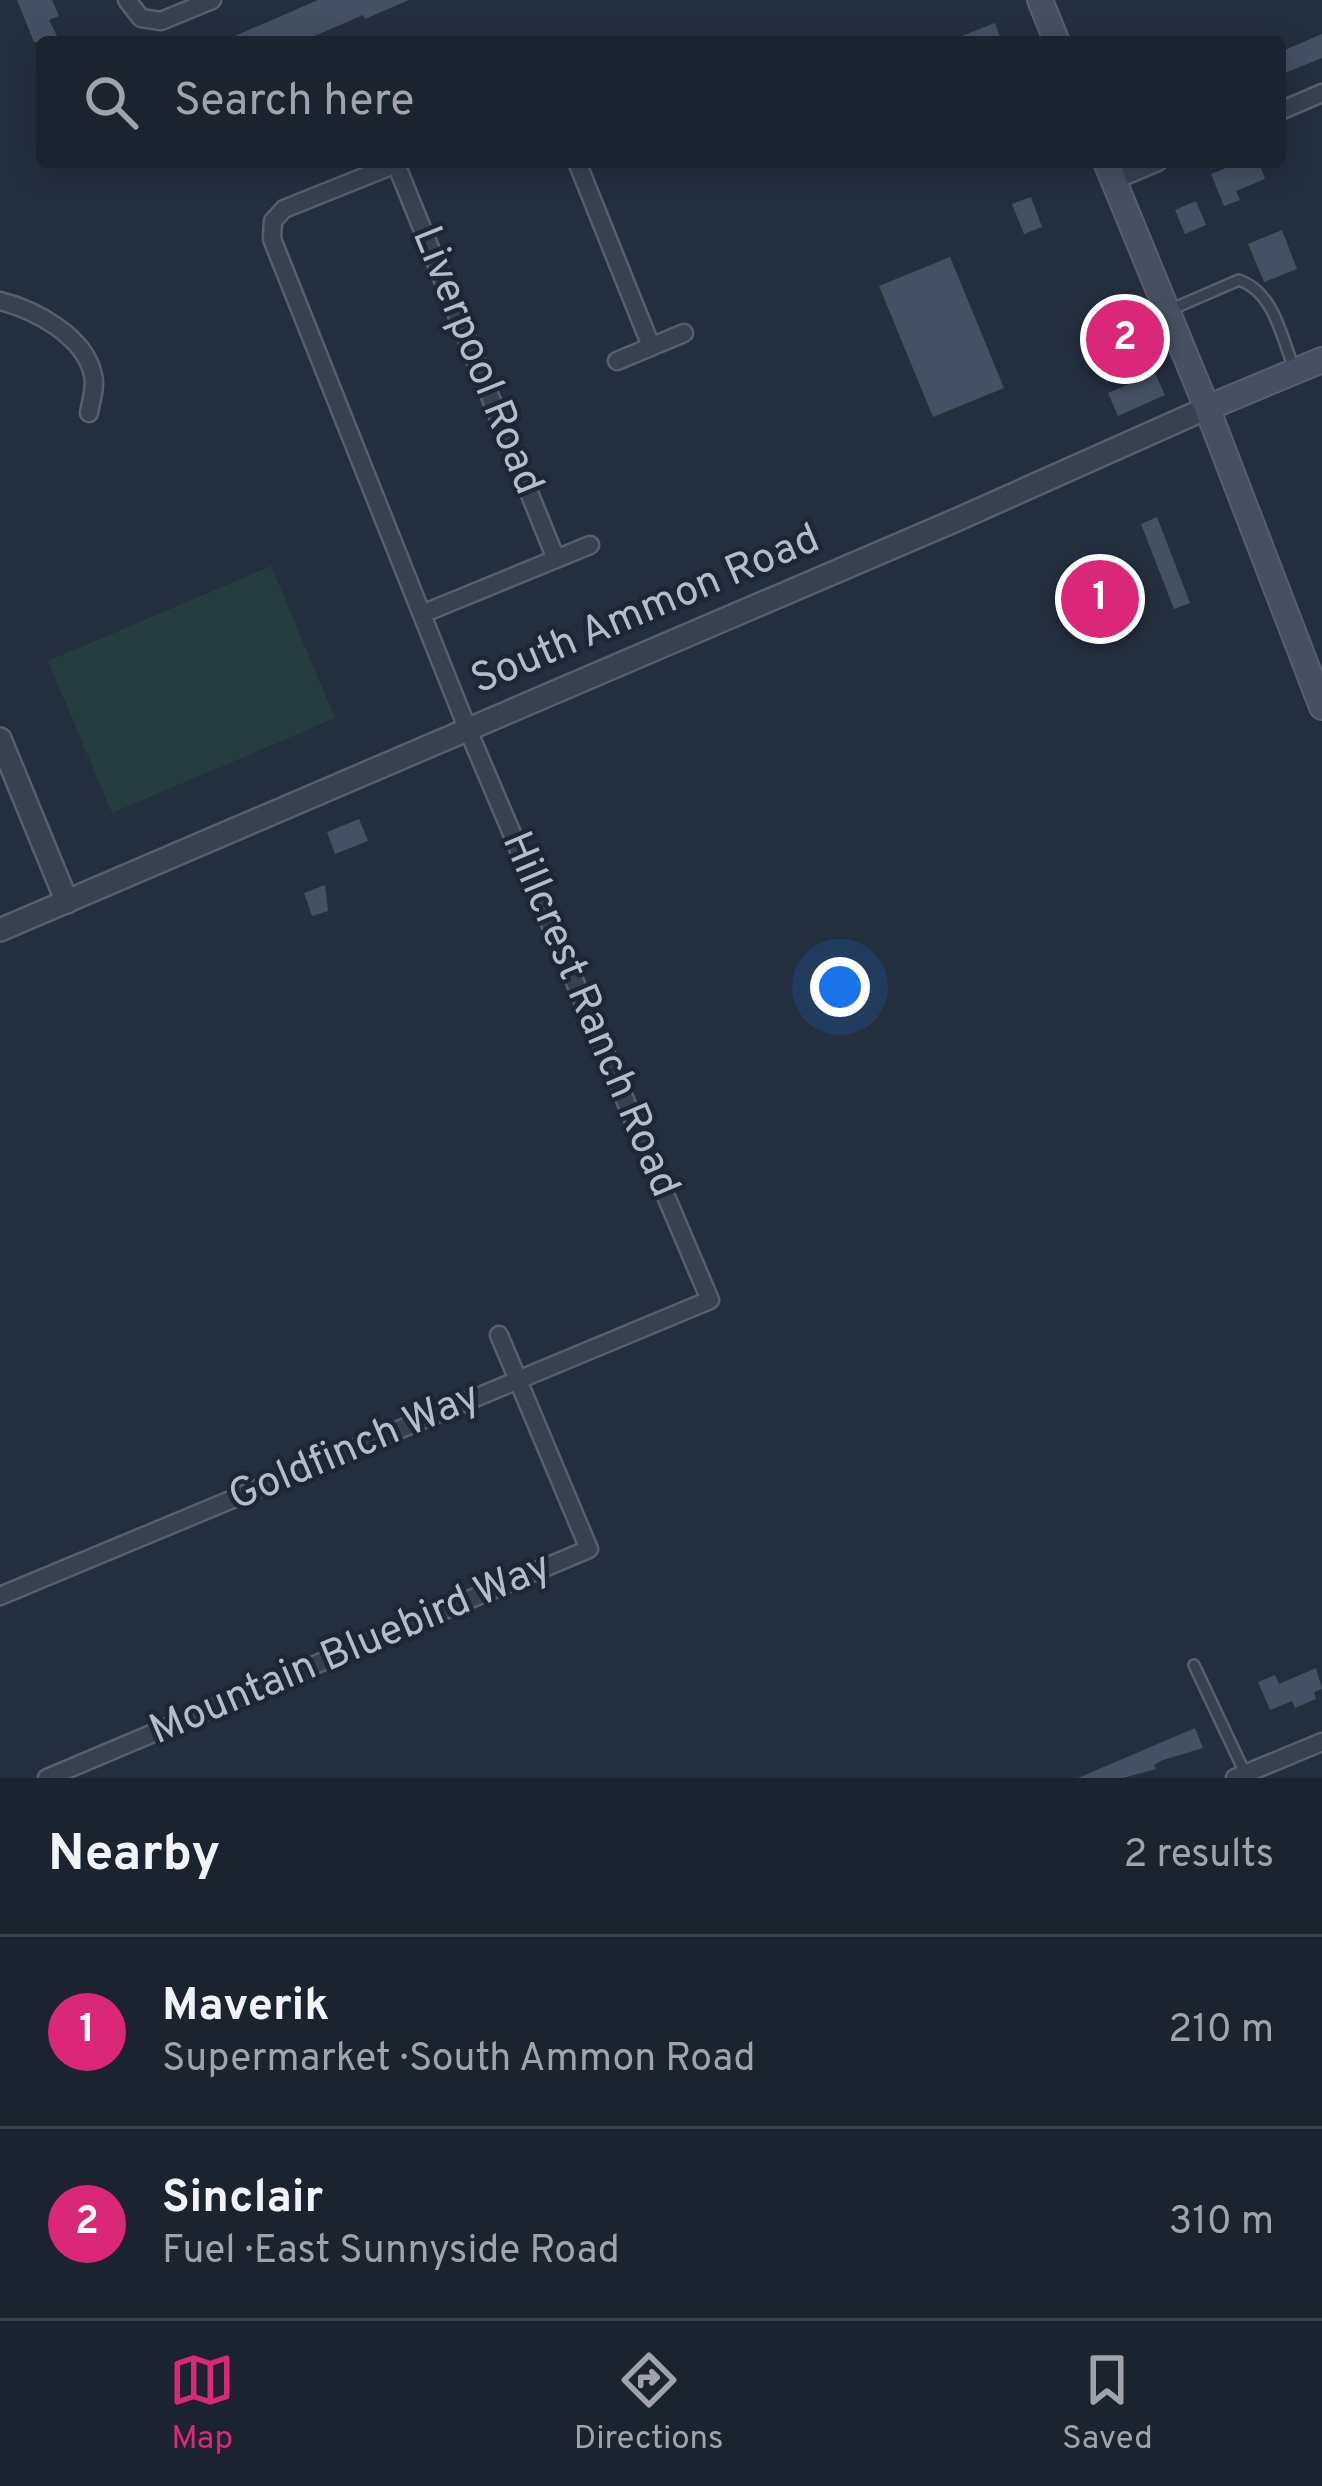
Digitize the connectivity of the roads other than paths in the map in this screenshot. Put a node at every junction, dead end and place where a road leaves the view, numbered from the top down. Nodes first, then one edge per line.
1 (127, 0) edge
2 (212, 0) edge
3 (1040, 0) edge
4 (1055, 36) edge
5 (1322, 93) edge
6 (1286, 108) edge
7 (386, 168) edge
8 (401, 168) edge
9 (579, 168) edge
10 (1109, 171) edge
11 (0, 301) edge
12 (1167, 311) junction
13 (684, 333) dead end
14 (651, 346) junction
15 (1322, 360) edge
16 (617, 361) dead end
17 (1295, 371) junction
18 (1207, 408) junction
19 (89, 412) dead end
20 (590, 545) dead end
21 (556, 559) junction
22 (422, 614) junction
23 (1322, 707) edge
24 (468, 730) junction
25 (0, 739) edge
26 (67, 902) junction
27 (0, 931) edge
28 (710, 1300) joint
29 (499, 1335) dead end
30 (518, 1381) junction
31 (0, 1597) edge
32 (1194, 1665) dead end
33 (1322, 1742) edge
34 (1240, 1776) edge
35 (47, 1778) edge

1 - 2 street
3 - 4 main road
5 - 6 street
7 - 22 street, Hillcrest Ranch Road
8 - 21 street, Liverpool Road
9 - 14 street
10 - 12 main road
11 - 19 street
12 - 17 lane
12 - 18 main road
13 - 14 street
14 - 16 street
15 - 17 main road, South Ammon Road
17 - 18 main road, South Ammon Road
18 - 23 main road
18 - 24 street, South Ammon Road
20 - 21 street
21 - 22 street
22 - 24 street, Hillcrest Ranch Road
24 - 26 street, South Ammon Road
24 - 28 street, Hillcrest Ranch Road
25 - 26 street
26 - 27 street, South Ammon Road
28 - 30 street, Goldfinch Way
29 - 30 street
30 - 31 street, Goldfinch Way
30 - 35 street, Mountain Bluebird Way
32 - 34 lane
33 - 34 street

